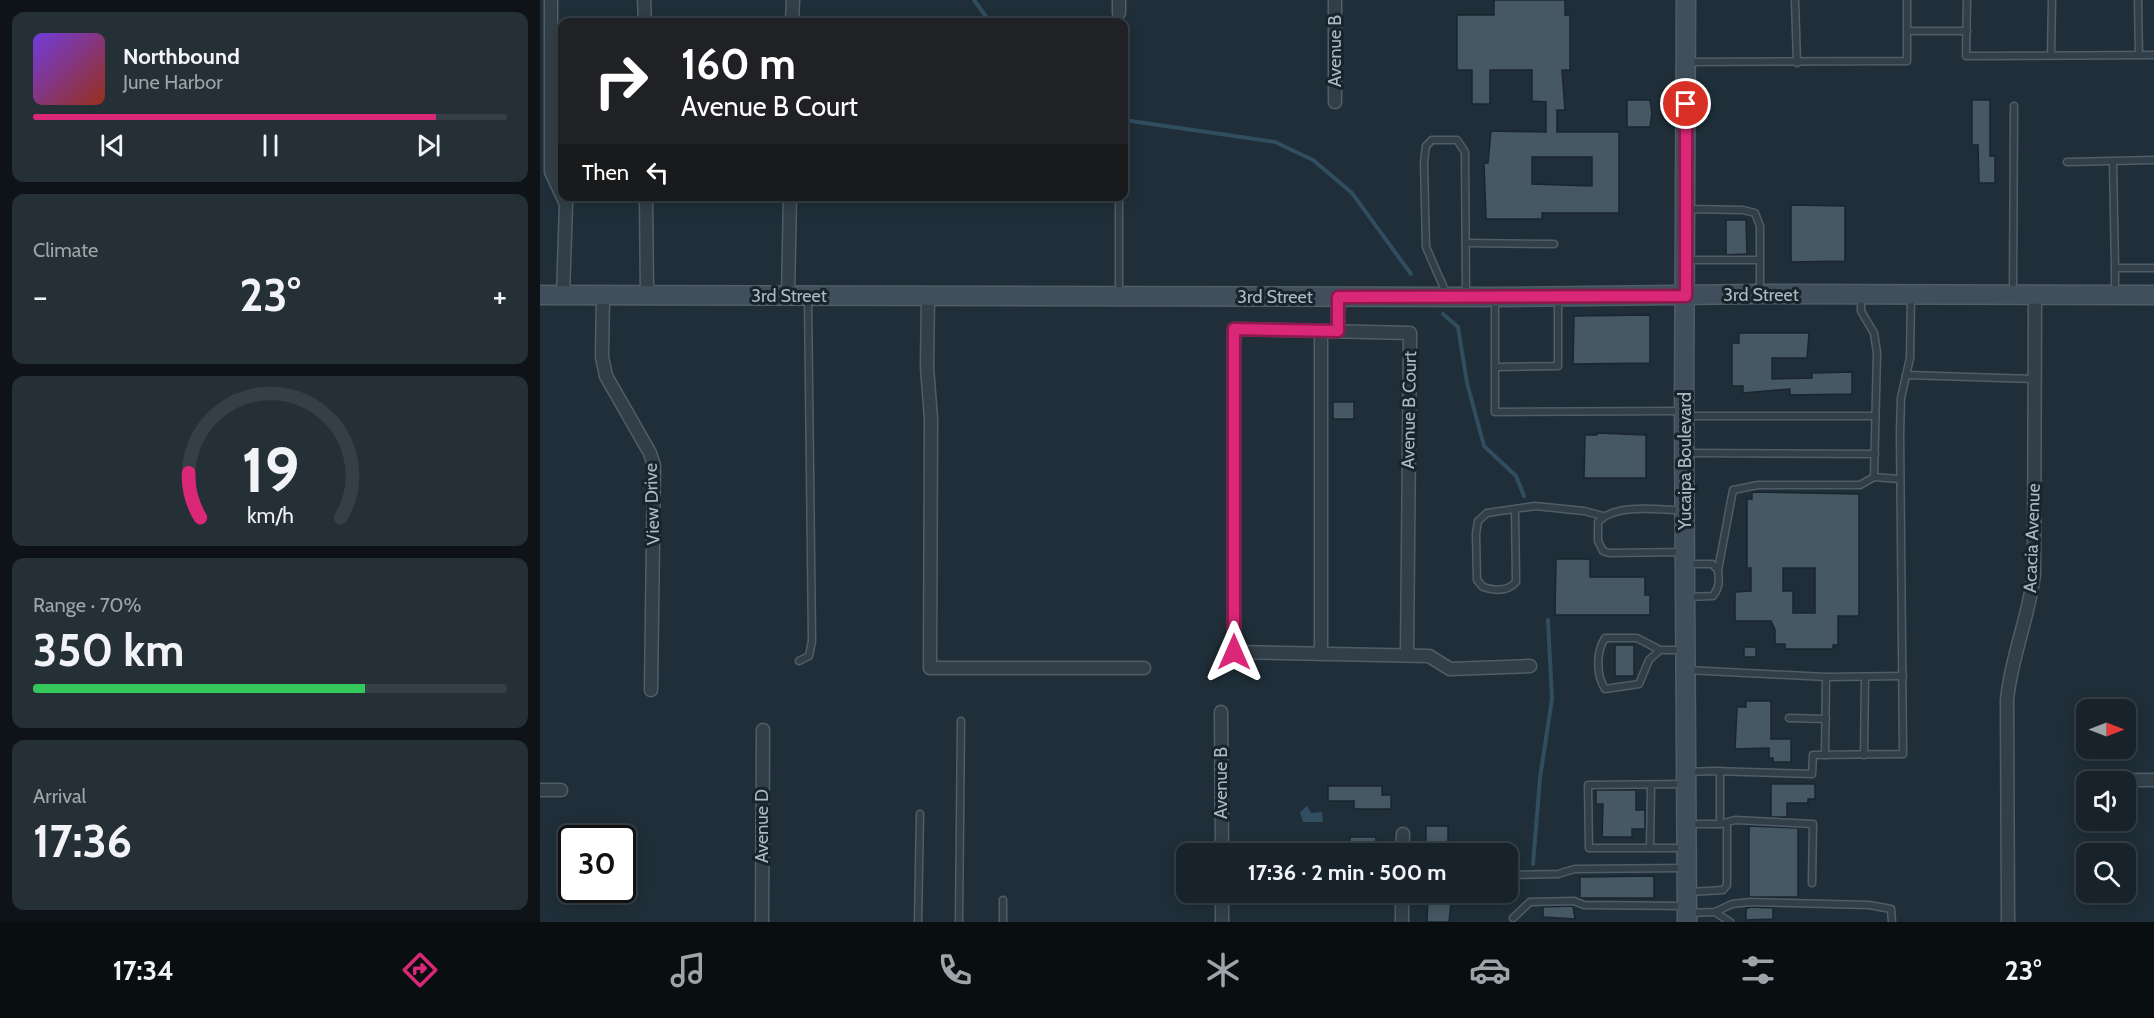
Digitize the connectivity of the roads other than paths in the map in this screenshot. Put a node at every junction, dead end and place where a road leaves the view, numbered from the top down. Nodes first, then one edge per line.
1 (550, 0) edge
2 (644, 0) edge
3 (793, 0) edge
4 (1335, 0) edge
5 (1686, 0) edge
6 (1796, 0) edge
7 (1907, 0) edge
8 (1967, 0) edge
9 (2052, 0) edge
10 (2138, 0) edge
11 (645, 18) edge
12 (792, 18) edge
13 (1908, 31) junction
14 (1967, 31) junction
15 (2139, 55) junction
16 (2154, 55) edge
17 (2051, 56) junction
18 (1686, 62) junction
19 (1797, 63) junction
20 (1335, 102) dead end
21 (2014, 106) dead end
22 (2154, 160) edge
23 (2067, 162) dead end
24 (2112, 162) junction
25 (558, 188) edge
26 (565, 201) edge
27 (646, 201) edge
28 (790, 201) edge
29 (1119, 201) edge
30 (1686, 209) junction
31 (1466, 243) junction
32 (1554, 244) dead end
33 (1685, 260) junction
34 (1760, 260) junction
35 (2115, 268) junction
36 (2154, 268) edge
37 (1760, 294) junction
38 (540, 295) edge
39 (563, 295) junction
40 (603, 295) junction
41 (647, 295) junction
42 (1861, 295) junction
43 (2035, 295) junction
44 (2115, 295) junction
45 (2154, 295) edge
46 (788, 296) junction
47 (808, 296) junction
48 (1558, 296) junction
49 (1686, 296) junction
50 (1911, 296) junction
51 (2013, 296) junction
52 (928, 297) junction
53 (1119, 297) junction
54 (1338, 297) junction
55 (1457, 297) junction
56 (1495, 297) junction
57 (1321, 331) junction
58 (1338, 331) junction
59 (1495, 367) junction
60 (1906, 375) junction
61 (2034, 379) junction
62 (1684, 414) junction
63 (1875, 416) junction
64 (1686, 453) junction
65 (1875, 454) junction
66 (1874, 477) junction
67 (1899, 479) junction
68 (1515, 509) junction
69 (1686, 510) junction
70 (1603, 516) junction
71 (1685, 558) junction
72 (1718, 570) junction
73 (1686, 597) junction
74 (1660, 650) junction
75 (1686, 650) junction
76 (1321, 654) junction
77 (1407, 655) junction
78 (799, 661) dead end
79 (1530, 666) dead end
80 (1144, 668) dead end
81 (1686, 670) junction
82 (1903, 676) junction
83 (1826, 677) junction
84 (1866, 677) junction
85 (651, 690) dead end
86 (1221, 712) dead end
87 (1789, 718) dead end
88 (1826, 719) junction
89 (961, 721) dead end
90 (763, 730) dead end
91 (1826, 755) junction
92 (1864, 755) junction
93 (1720, 771) junction
94 (1685, 779) junction
95 (2136, 780) edge
96 (2154, 780) edge
97 (1651, 785) junction
98 (540, 790) edge
99 (561, 790) dead end
100 (920, 814) dead end
101 (1724, 823) junction
102 (1685, 824) junction
103 (1402, 834) dead end
104 (1222, 843) edge
105 (1402, 843) edge
106 (1650, 848) junction
107 (1686, 849) junction
108 (1686, 868) junction
109 (1518, 875) edge
110 (1812, 883) dead end
111 (1003, 900) dead end
112 (1222, 903) edge
113 (1402, 903) edge
114 (1687, 908) edge
115 (1715, 912) junction
116 (1514, 918) dead end
117 (762, 922) edge
118 (918, 922) edge
119 (959, 922) edge
120 (1003, 922) edge
121 (1222, 922) edge
122 (1402, 922) edge
123 (1730, 922) edge
124 (1892, 922) edge
125 (2008, 922) edge

1 - 25 street
2 - 11 street
3 - 12 street
4 - 20 street, Avenue B
5 - 18 street, Yucaipa Boulevard
6 - 19 lane
7 - 13 lane
8 - 14 lane
9 - 17 lane
10 - 15 lane
13 - 14 lane
13 - 19 lane
14 - 17 lane
15 - 16 lane
15 - 17 lane
18 - 19 lane
18 - 30 street, Yucaipa Boulevard
21 - 51 lane
22 - 24 lane
23 - 24 lane
24 - 35 lane
26 - 39 street
27 - 41 street
28 - 46 street
29 - 53 lane
30 - 33 street, Yucaipa Boulevard
30 - 34 lane
31 - 32 lane
31 - 55 lane
31 - 55 lane
33 - 34 lane
33 - 49 street, Yucaipa Boulevard
34 - 37 lane
35 - 36 lane
35 - 44 lane
37 - 42 street, 3rd Street
37 - 49 street, 3rd Street
38 - 39 street, 3rd Street
39 - 40 street, 3rd Street
40 - 41 street, 3rd Street
40 - 85 street, View Drive
41 - 46 street, 3rd Street
42 - 50 street, 3rd Street
42 - 63 lane
43 - 44 street, 3rd Street
43 - 51 street, 3rd Street
43 - 61 street, Acacia Avenue
44 - 45 street, 3rd Street
46 - 47 street, 3rd Street
47 - 52 street, 3rd Street
47 - 78 lane
48 - 49 street, 3rd Street
48 - 56 street, 3rd Street
48 - 59 lane
49 - 62 street, Yucaipa Boulevard
50 - 51 street, 3rd Street
50 - 60 lane
52 - 53 street, 3rd Street
52 - 80 street
53 - 54 street, 3rd Street
54 - 55 street, 3rd Street
54 - 58 street
55 - 56 street, 3rd Street
56 - 59 lane
57 - 58 street, Avenue B Court
57 - 76 street
57 - 76 street, Avenue B Court
58 - 77 street, Avenue B Court
59 - 62 lane
60 - 61 lane
60 - 67 lane
61 - 125 street, Acacia Avenue
62 - 63 lane
62 - 64 street, Yucaipa Boulevard
63 - 65 lane
64 - 65 lane
64 - 69 street, Yucaipa Boulevard
65 - 66 lane
66 - 67 lane
66 - 72 lane
67 - 82 lane
68 - 68 lane
68 - 70 lane
69 - 70 lane
69 - 71 street, Yucaipa Boulevard
70 - 71 lane
71 - 72 lane
71 - 73 street, Yucaipa Boulevard
72 - 73 lane
73 - 75 street, Yucaipa Boulevard
74 - 74 lane
74 - 75 lane
75 - 81 street, Yucaipa Boulevard
76 - 77 street, Avenue B Court
77 - 79 street, Avenue B Court
81 - 83 lane
81 - 94 street, Yucaipa Boulevard
82 - 84 lane
82 - 92 lane
83 - 84 lane
83 - 88 lane
84 - 92 lane
86 - 104 street, Avenue B
87 - 88 lane
88 - 91 lane
89 - 119 lane
90 - 117 street, Avenue D
91 - 92 lane
91 - 93 lane
93 - 94 lane
93 - 101 lane
94 - 97 lane
94 - 102 street, Yucaipa Boulevard
95 - 96 street
97 - 106 lane
97 - 106 lane
98 - 99 street
100 - 118 lane
101 - 102 lane
101 - 110 lane
101 - 114 lane
102 - 107 street, Yucaipa Boulevard
103 - 105 street
106 - 107 lane
107 - 108 street, Yucaipa Boulevard
108 - 109 lane
108 - 114 street, Yucaipa Boulevard
111 - 120 lane
112 - 121 street
113 - 122 street
114 - 115 lane
114 - 116 lane
115 - 123 lane
115 - 124 lane

